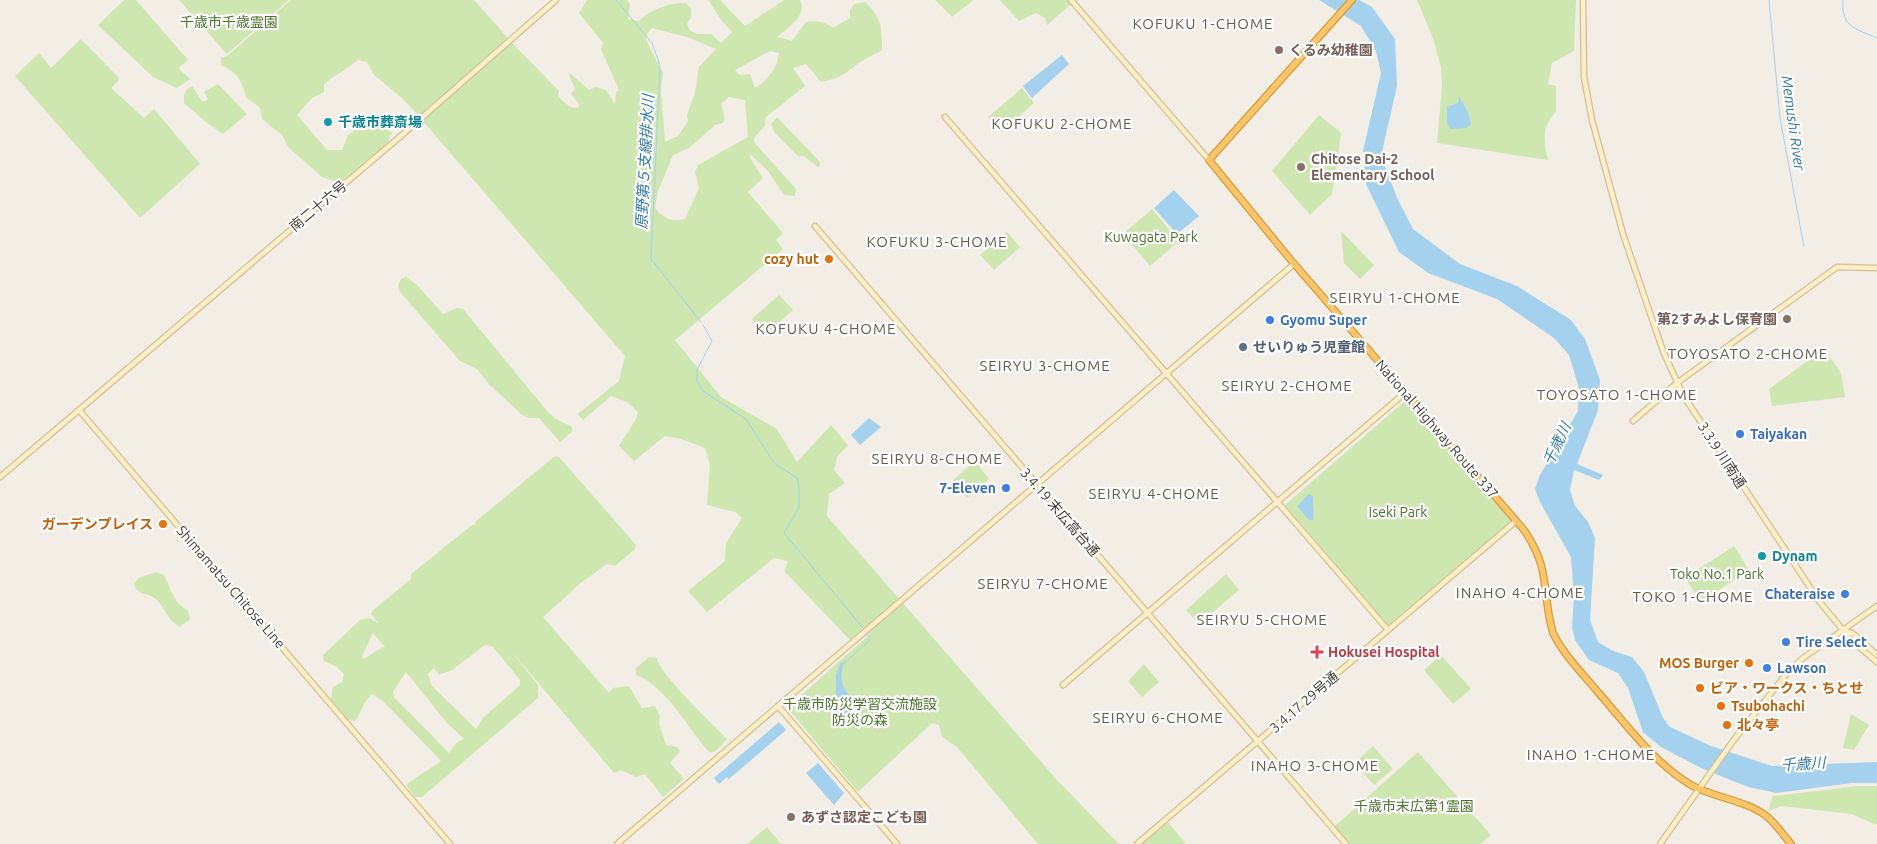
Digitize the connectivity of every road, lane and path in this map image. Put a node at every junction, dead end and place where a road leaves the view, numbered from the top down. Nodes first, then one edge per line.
1 (556, 0) edge
2 (1071, 0) edge
3 (1352, 0) edge
4 (1583, 0) edge
5 (946, 117) dead end
6 (1209, 160) junction
7 (814, 226) dead end
8 (1294, 264) junction
9 (1877, 268) edge
10 (1166, 372) junction
11 (1678, 382) junction
12 (1406, 392) junction
13 (79, 410) junction
14 (1633, 421) dead end
15 (0, 477) edge
16 (1036, 484) junction
17 (1278, 502) junction
18 (1516, 521) junction
19 (1877, 606) edge
20 (1146, 614) junction
21 (1388, 630) junction
22 (1843, 630) junction
23 (1877, 656) edge
24 (1877, 662) edge
25 (1062, 685) dead end
26 (778, 706) junction
27 (1257, 742) junction
28 (1700, 789) junction
29 (450, 844) edge
30 (617, 844) edge
31 (898, 844) edge
32 (1137, 844) edge
33 (1346, 844) edge
34 (1660, 844) edge
35 (1791, 844) edge

1 - 13 street, 南二十六号
2 - 6 street
3 - 6 highway
4 - 11 street, 3.3.9 川南通
5 - 10 street
6 - 8 highway, National Highway Route 337
7 - 16 street, 3.4.19 末広高台通
8 - 10 street
8 - 12 highway, National Highway Route 337
9 - 11 street
10 - 16 street
10 - 17 street
11 - 14 street
11 - 22 street, 3.3.9 川南通
12 - 17 street
12 - 18 highway, National Highway Route 337
13 - 15 street
13 - 29 street, Shimamatsu Chitose Line
16 - 20 street, 3.4.19 末広高台通
16 - 26 street
17 - 20 street
17 - 21 street
18 - 21 street, 3.4.17 29号通
18 - 28 highway, National Highway Route 337
19 - 22 street
20 - 25 street
20 - 27 street, 3.4.19 末広高台通
21 - 27 street, 3.4.17 29号通
22 - 23 street, 3.3.9 川南通
22 - 24 street, 3.3.9 川南通
22 - 28 street
26 - 30 street
26 - 31 street
27 - 32 street, 3.4.17 29号通
27 - 33 street, 3.4.19 末広高台通
28 - 34 street
28 - 35 highway, National Highway Route 337

